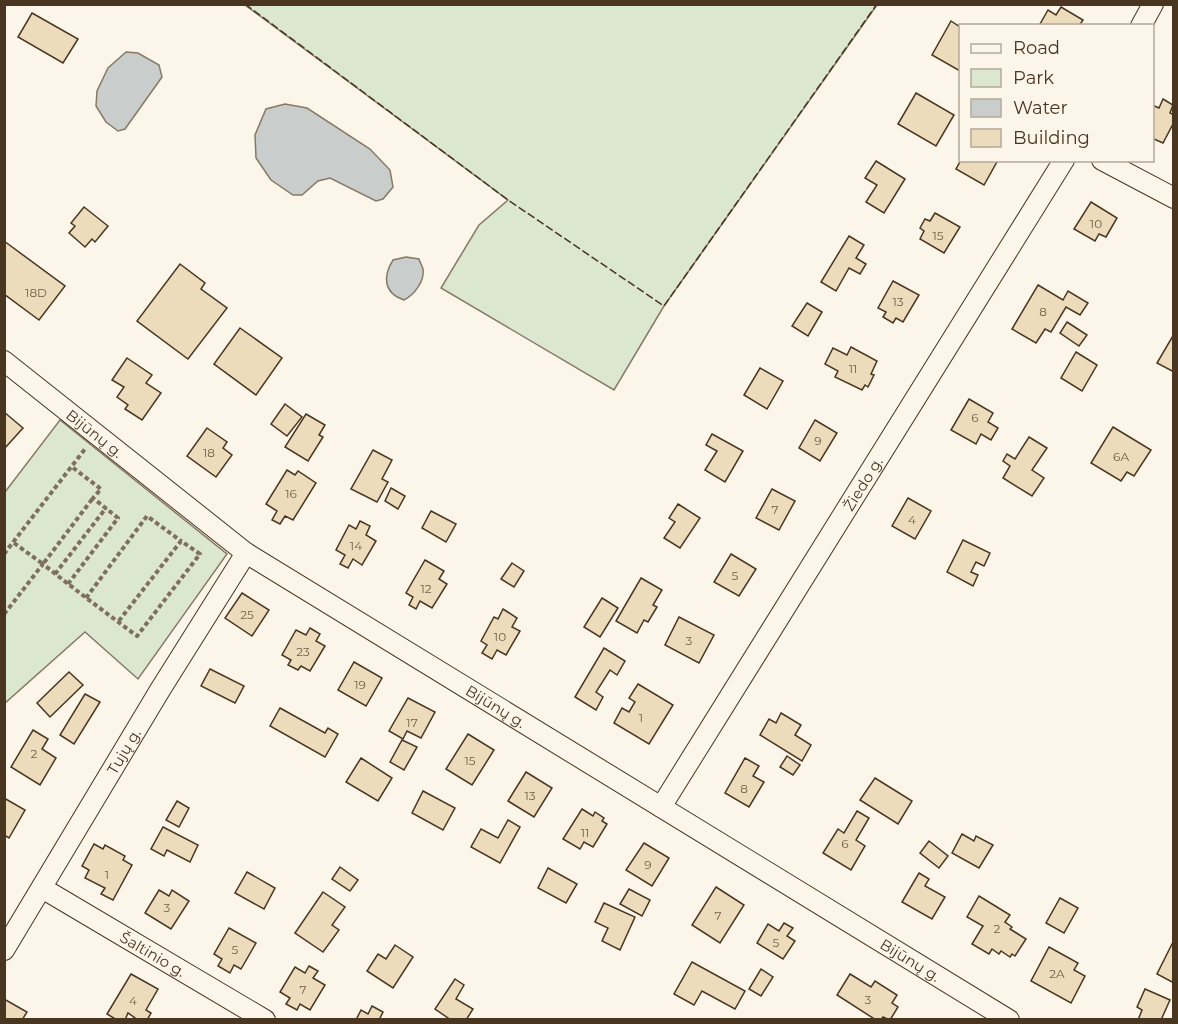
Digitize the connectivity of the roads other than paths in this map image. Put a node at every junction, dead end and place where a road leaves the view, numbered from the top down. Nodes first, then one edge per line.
1 (1153, 4) edge
2 (1142, 24) edge
3 (1063, 162) edge
4 (1106, 162) edge
5 (1173, 198) edge
6 (4, 361) edge
7 (246, 553) junction
8 (661, 807) junction
9 (42, 888) junction
10 (4, 950) edge
11 (265, 1020) edge
12 (1009, 1020) edge

1 - 2 street
3 - 8 street, Žiedo g.
4 - 5 street
6 - 7 street, Bijūnų g.
7 - 8 street, Bijūnų g.
7 - 9 street, Tujų g.
8 - 12 street, Bijūnų g.
9 - 10 street, Tujų g.
9 - 11 street, Šaltinio g.

